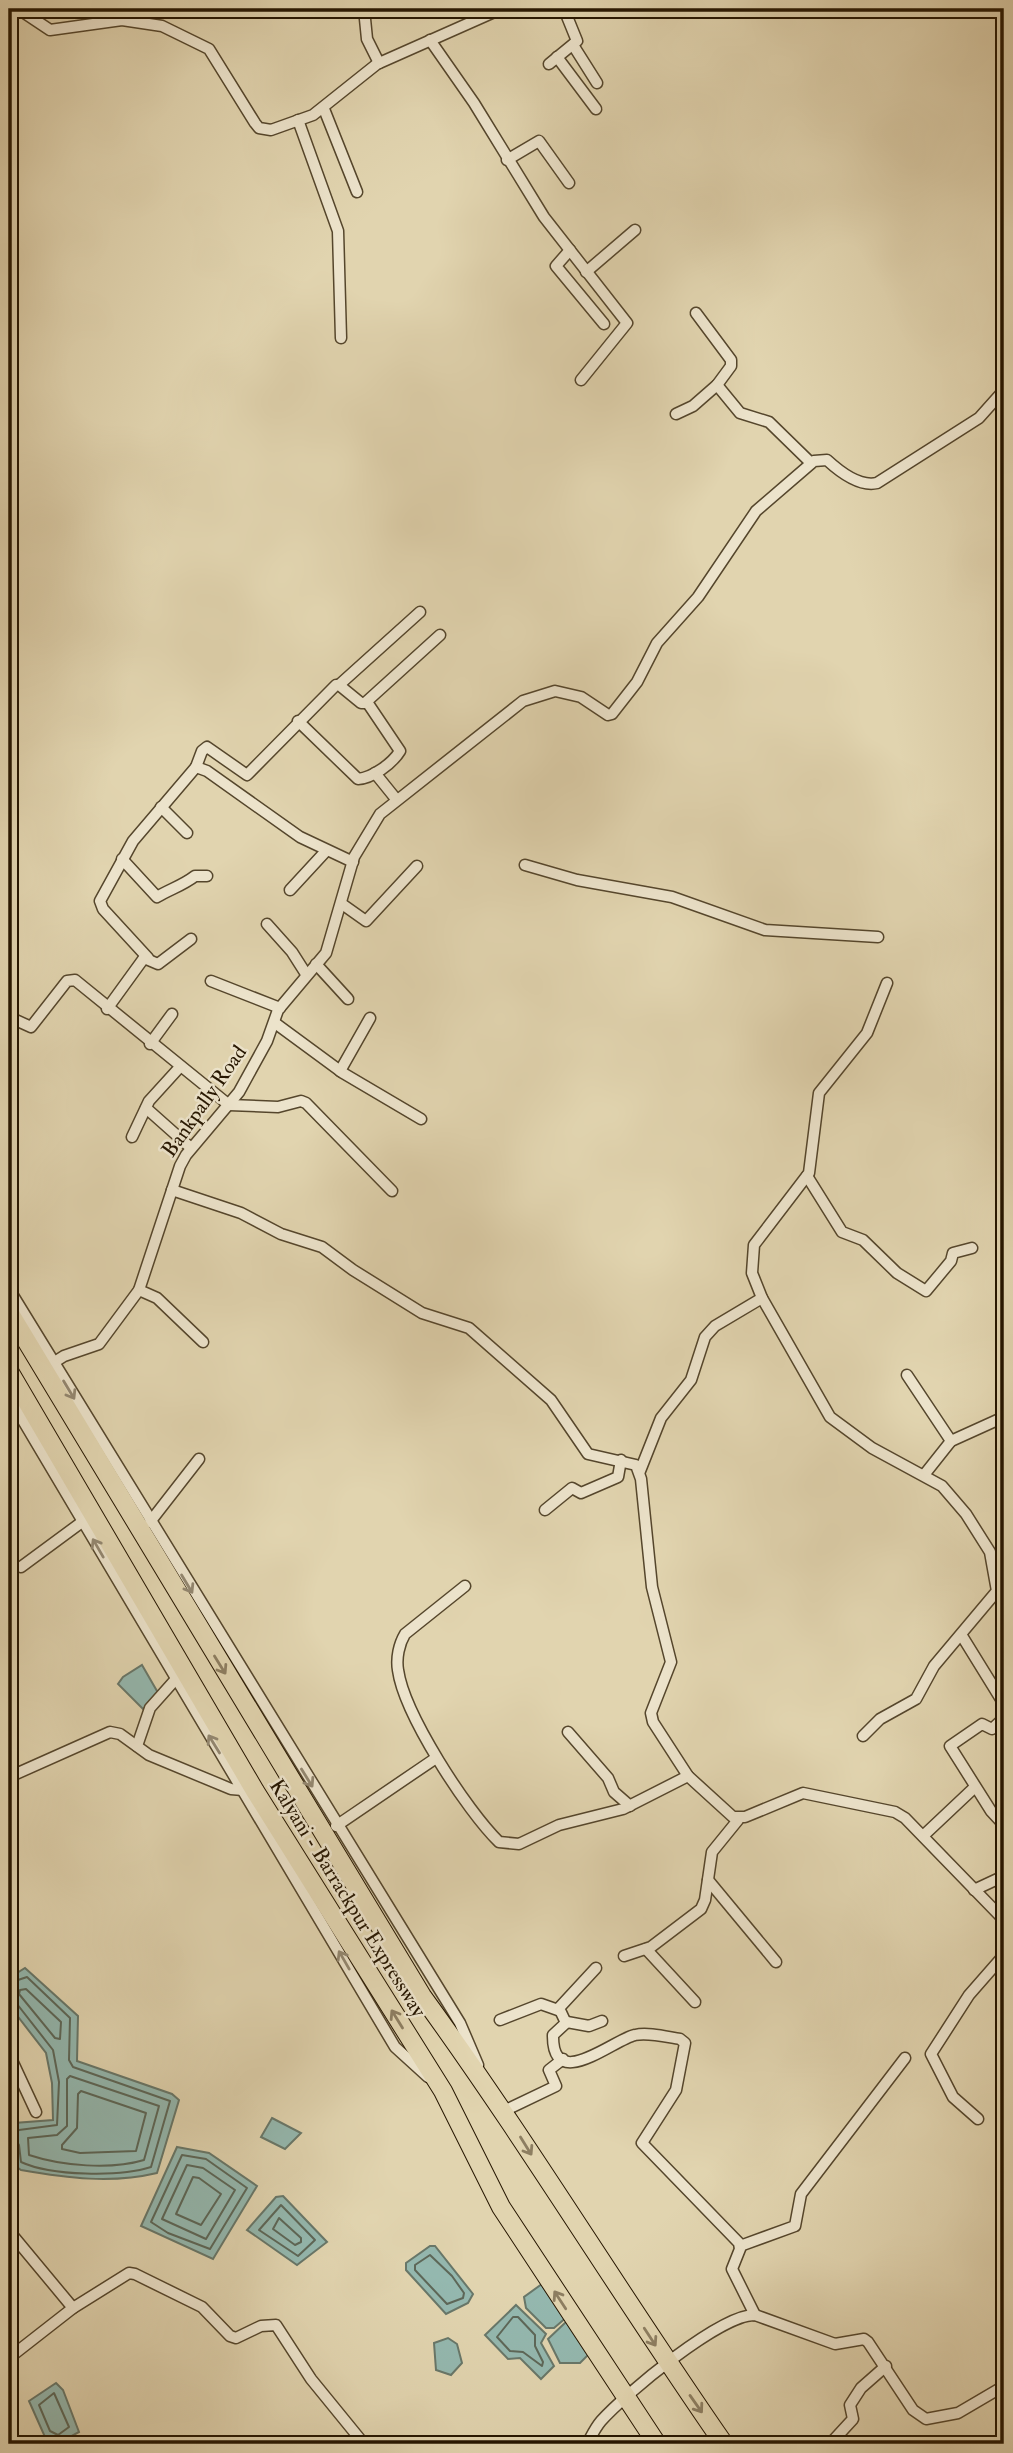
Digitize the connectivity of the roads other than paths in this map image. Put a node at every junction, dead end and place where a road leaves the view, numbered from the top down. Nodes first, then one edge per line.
1 (364, 9) edge
2 (501, 9) edge
3 (564, 9) edge
4 (17, 10) edge
5 (430, 40) junction
6 (573, 45) junction
7 (379, 63) junction
8 (597, 83) dead end
9 (324, 109) junction
10 (596, 109) dead end
11 (298, 120) junction
12 (507, 160) junction
13 (569, 183) dead end
14 (357, 192) dead end
15 (635, 230) dead end
16 (570, 250) junction
17 (586, 272) junction
18 (696, 313) dead end
19 (604, 324) dead end
20 (341, 338) dead end
21 (581, 380) dead end
22 (717, 385) junction
23 (1004, 390) edge
24 (676, 414) dead end
25 (811, 463) junction
26 (420, 612) dead end
27 (440, 635) dead end
28 (340, 685) junction
29 (367, 702) junction
30 (298, 721) junction
31 (199, 758) junction
32 (375, 773) junction
33 (396, 799) junction
34 (161, 807) junction
35 (187, 833) dead end
36 (326, 851) junction
37 (122, 859) junction
38 (353, 862) junction
39 (525, 865) dead end
40 (418, 866) dead end
41 (207, 876) dead end
42 (290, 890) dead end
43 (342, 904) junction
44 (267, 925) dead end
45 (878, 937) dead end
46 (191, 939) dead end
47 (148, 958) junction
48 (316, 964) junction
49 (306, 974) junction
50 (211, 981) dead end
51 (887, 984) dead end
52 (348, 999) dead end
53 (280, 1008) junction
54 (107, 1009) junction
55 (172, 1014) dead end
56 (9, 1017) edge
57 (370, 1018) dead end
58 (275, 1023) junction
59 (149, 1044) junction
60 (179, 1068) junction
61 (340, 1072) junction
62 (229, 1105) junction
63 (146, 1108) junction
64 (421, 1119) dead end
65 (132, 1137) dead end
66 (191, 1148) junction
67 (807, 1176) junction
68 (172, 1190) junction
69 (392, 1191) dead end
70 (972, 1248) dead end
71 (9, 1289) edge
72 (139, 1290) junction
73 (762, 1298) junction
74 (9, 1312) edge
75 (203, 1342) dead end
76 (53, 1363) junction
77 (9, 1371) edge
78 (907, 1375) dead end
79 (9, 1396) edge
80 (12, 1411) edge
81 (1004, 1417) edge
82 (951, 1441) junction
83 (200, 1459) dead end
84 (621, 1460) junction
85 (639, 1471) junction
86 (925, 1475) junction
87 (545, 1510) dead end
88 (82, 1522) junction
89 (150, 1522) junction
90 (21, 1567) dead end
91 (465, 1586) dead end
92 (962, 1636) junction
93 (175, 1680) junction
94 (1004, 1704) edge
95 (1004, 1718) edge
96 (568, 1732) dead end
97 (863, 1736) dead end
98 (137, 1746) junction
99 (436, 1758) junction
100 (688, 1776) junction
101 (9, 1777) edge
102 (975, 1787) junction
103 (243, 1790) junction
104 (630, 1806) junction
105 (738, 1820) junction
106 (1004, 1825) edge
107 (337, 1826) junction
108 (923, 1836) junction
109 (1004, 1846) edge
110 (1004, 1853) edge
111 (1004, 1876) edge
112 (708, 1880) junction
113 (974, 1890) junction
114 (1004, 1920) edge
115 (646, 1949) junction
116 (1004, 1955) edge
117 (624, 1956) dead end
118 (776, 1962) dead end
119 (596, 1968) dead end
120 (695, 2003) dead end
121 (558, 2010) junction
122 (500, 2020) dead end
123 (602, 2021) dead end
124 (566, 2023) junction
125 (9, 2054) edge
126 (905, 2058) dead end
127 (563, 2059) junction
128 (487, 2086) junction
129 (443, 2091) junction
130 (36, 2112) dead end
131 (503, 2112) junction
132 (978, 2119) dead end
133 (9, 2231) edge
134 (740, 2246) junction
135 (74, 2308) junction
136 (755, 2315) junction
137 (9, 2358) edge
138 (668, 2364) junction
139 (886, 2366) junction
140 (1004, 2386) edge
141 (624, 2399) junction
142 (364, 2444) edge
143 (587, 2444) edge
144 (657, 2444) edge
145 (724, 2444) edge
146 (830, 2444) edge

1 - 7 street
2 - 5 street
3 - 6 street
4 - 11 street
5 - 7 street
5 - 12 street
6 - 8 street
6 - 10 street
7 - 9 street
9 - 11 street
9 - 14 street
11 - 20 street
12 - 13 street
12 - 16 street
15 - 17 street
16 - 17 street
16 - 19 street
17 - 21 street
18 - 22 street
22 - 24 street
22 - 25 street
23 - 25 street
25 - 33 street, Bankpally Road
26 - 28 street
27 - 29 street
28 - 29 street
28 - 30 street
29 - 32 street
30 - 31 street
30 - 32 street
31 - 34 street
31 - 36 street
32 - 33 street
33 - 38 street, Bankpally Road
34 - 35 street
34 - 37 street
36 - 38 street
36 - 42 street
37 - 41 street
37 - 47 street
38 - 43 street, Bankpally Road
39 - 45 street
40 - 43 street
43 - 48 street, Bankpally Road
44 - 49 street
46 - 47 street
47 - 54 street
48 - 49 street, Bankpally Road
48 - 52 street
49 - 53 street, Bankpally Road
50 - 53 street
51 - 67 street
53 - 58 street, Bankpally Road
54 - 56 street
54 - 59 street
55 - 59 street
57 - 61 street
58 - 61 street
58 - 62 street, Bankpally Road
59 - 60 street
60 - 62 street
60 - 63 street
61 - 64 street
62 - 66 street, Bankpally Road
62 - 69 street
63 - 65 street
63 - 66 street
66 - 68 street, Bankpally Road
67 - 70 street
67 - 73 street
68 - 72 street, Bankpally Road
68 - 84 street
71 - 76 street
72 - 75 street
72 - 76 street, Bankpally Road
73 - 85 street
73 - 86 street
74 -> 128 highway, Kalyani - Barrackpur Expressway
76 -> 89 street
129 -> 77 highway, Kalyani - Barrackpur Expressway
78 - 82 street
79 - 80 street
80 - 88 street
81 - 82 street
82 - 86 street
83 - 89 street
84 - 85 street
84 - 87 street
85 - 100 street
86 - 92 street
88 - 90 street
93 -> 88 street
89 -> 107 street
91 - 99 street
92 - 94 street
92 - 97 street
93 - 98 street
103 -> 93 street
95 - 102 street
96 - 104 street
98 - 101 street
98 - 103 street
99 - 104 street
99 - 107 street
100 - 104 street
100 - 105 street
102 - 106 street
102 - 108 street
129 -> 103 street
105 - 108 street
105 - 112 street
107 - 128 street
108 - 113 street
109 - 110 street
111 - 113 street
112 - 115 street
112 - 118 street
113 - 114 street
115 - 117 street
115 - 120 street
116 - 132 street
119 - 121 street
121 - 122 street
121 - 124 street
123 - 124 street
124 - 127 street
125 - 130 street
126 - 134 street
127 - 131 street
127 - 134 street
128 - 131 highway, Kalyani - Barrackpur Expressway
141 -> 129 highway, Kalyani - Barrackpur Expressway
131 -> 138 highway, Kalyani - Barrackpur Expressway
133 - 135 street
134 - 136 street
135 - 137 street
135 - 142 street
136 - 138 street
136 - 139 street
138 - 141 street
138 -> 145 highway, Kalyani - Barrackpur Expressway
139 - 140 street
139 - 146 street
141 - 143 street
141 - 144 highway, Kalyani - Barrackpur Expressway

